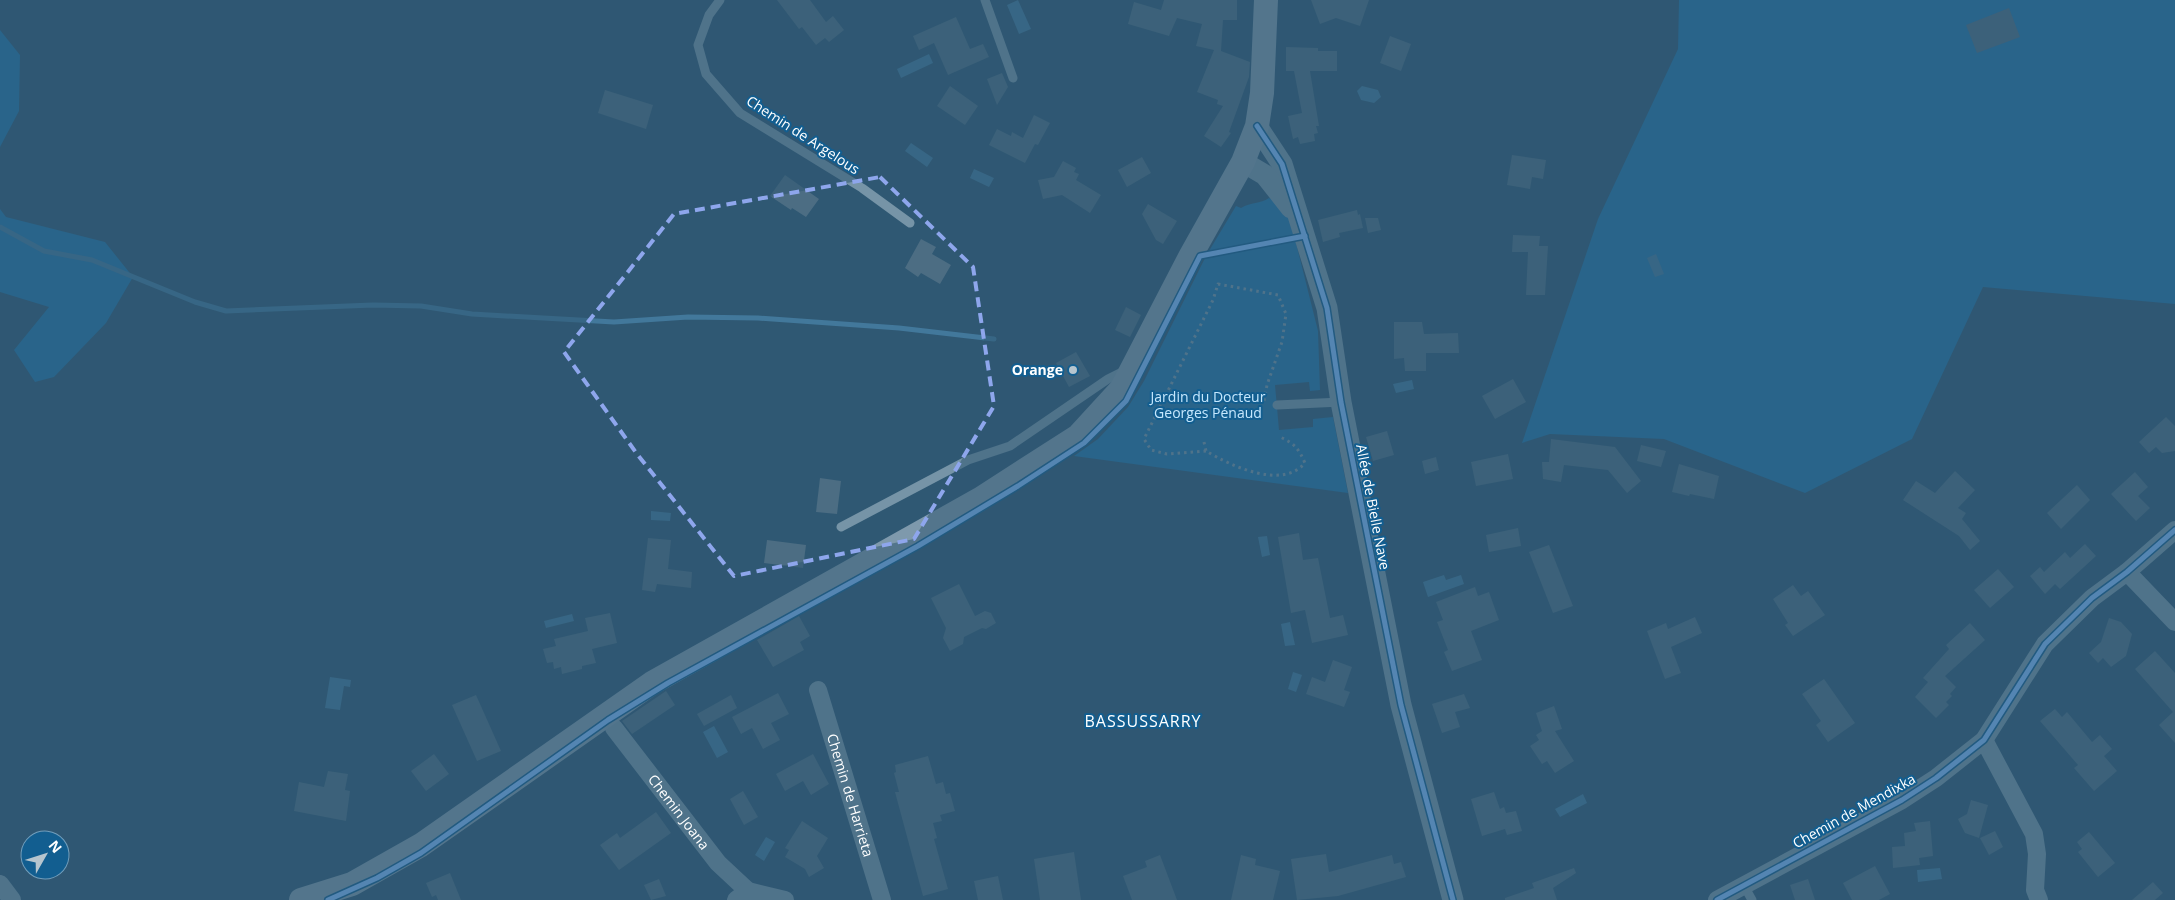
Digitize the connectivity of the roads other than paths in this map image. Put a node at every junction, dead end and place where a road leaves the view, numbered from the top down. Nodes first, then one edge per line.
1 (720, 0) edge
2 (985, 0) edge
3 (1266, 0) edge
4 (1013, 78) dead end
5 (1257, 126) junction
6 (1243, 162) junction
7 (1300, 220) junction
8 (910, 223) dead end
9 (1133, 366) junction
10 (1341, 402) junction
11 (1277, 405) dead end
12 (840, 527) dead end
13 (2175, 530) edge
14 (2127, 572) junction
15 (2175, 622) edge
16 (818, 690) dead end
17 (614, 728) dead end
18 (1984, 740) junction
19 (0, 884) edge
20 (1743, 884) junction
21 (742, 895) edge
22 (12, 900) edge
23 (302, 900) edge
24 (784, 900) edge
25 (882, 900) edge
26 (1452, 900) edge
27 (1717, 900) edge
28 (1752, 900) edge
29 (2039, 900) edge

1 - 8 lane, Chemin de Argelous
2 - 4 lane
3 - 5 main road
5 - 6 main road
5 - 7 street, Allée de Bielle Nave
6 - 7 street, Allée de Bielle Nave
6 - 9 main road
7 - 10 street, Allée de Bielle Nave
9 - 12 lane
9 - 23 main road
10 - 11 lane
10 - 26 street, Allée de Bielle Nave
13 - 14 street, Chemin de Mendixka
14 - 15 street
14 - 18 street, Chemin de Mendixka
16 - 25 street, Chemin de Harrieta
17 - 21 street, Chemin Joana
18 - 20 street, Chemin de Mendixka
18 - 29 street
19 - 22 street
20 - 27 street, Chemin de Mendixka
20 - 28 lane
21 - 24 street

